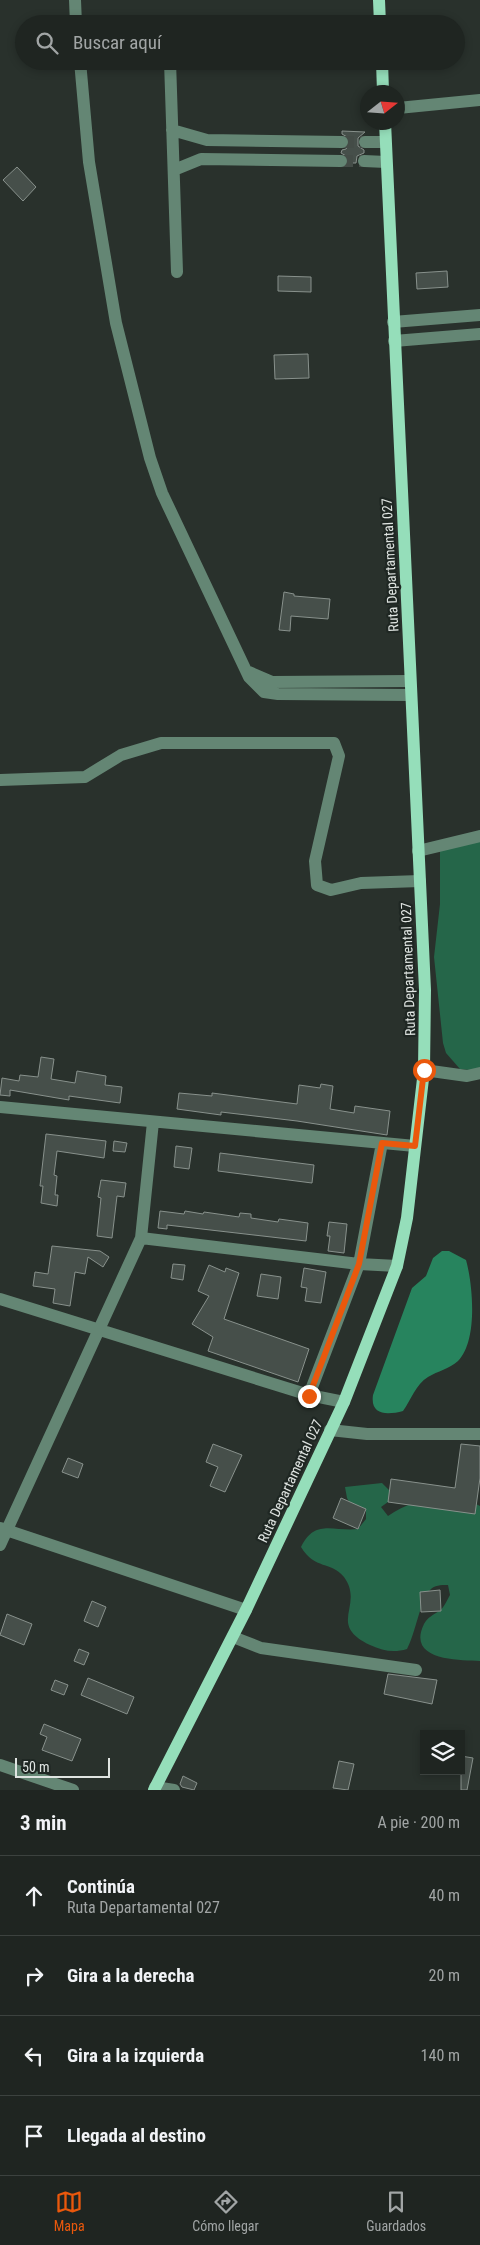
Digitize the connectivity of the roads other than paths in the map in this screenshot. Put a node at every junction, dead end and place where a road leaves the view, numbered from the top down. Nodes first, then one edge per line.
1 (75, 0) edge
2 (379, 0) edge
3 (76, 15) edge
4 (380, 15) edge
5 (81, 70) edge
6 (170, 70) edge
7 (382, 70) edge
8 (383, 85) edge
9 (480, 100) edge
10 (405, 107) edge
11 (172, 130) junction
12 (384, 130) edge
13 (342, 142) tunnel mouth
14 (365, 142) tunnel mouth
15 (385, 142) junction
16 (341, 161) tunnel mouth
17 (364, 161) tunnel mouth
18 (386, 162) junction
19 (174, 170) junction
20 (177, 272) dead end
21 (480, 315) edge
22 (393, 322) junction
23 (480, 334) edge
24 (394, 341) junction
25 (246, 671) junction
26 (410, 681) junction
27 (411, 695) junction
28 (0, 780) edge
29 (480, 836) edge
30 (418, 851) junction
31 (420, 881) junction
32 (424, 1070) junction
33 (480, 1073) edge
34 (0, 1107) edge
35 (153, 1122) junction
36 (382, 1143) junction
37 (415, 1146) junction
38 (141, 1238) junction
39 (359, 1264) junction
40 (397, 1266) junction
41 (0, 1299) edge
42 (99, 1330) junction
43 (309, 1396) junction
44 (344, 1402) junction
45 (330, 1430) junction
46 (480, 1434) edge
47 (3, 1529) edge
48 (0, 1545) edge
49 (246, 1610) junction
50 (233, 1637) junction
51 (416, 1670) dead end
52 (0, 1765) edge
53 (155, 1789) edge
54 (73, 1790) edge
55 (174, 1790) edge

1 - 3 street
2 - 4 main road
5 - 25 street
6 - 11 street
7 - 8 main road
9 - 10 street
11 - 13 street
11 - 19 street
12 - 15 main road, Ruta Departamental 027
14 - 15 street
15 - 18 main road, Ruta Departamental 027
16 - 19 street
17 - 18 street
18 - 22 main road, Ruta Departamental 027
19 - 20 street
21 - 22 street
22 - 24 main road, Ruta Departamental 027
23 - 24 street
24 - 26 main road, Ruta Departamental 027
25 - 26 street
25 - 27 street
26 - 27 main road, Ruta Departamental 027
27 - 30 main road, Ruta Departamental 027
28 - 31 street
29 - 30 street
30 - 31 main road, Ruta Departamental 027
31 - 32 main road, Ruta Departamental 027
32 - 33 street
32 - 37 main road, Ruta Departamental 027
34 - 35 street
35 - 36 street
35 - 38 street
36 - 37 street
36 - 39 street
37 - 40 main road, Ruta Departamental 027
38 - 39 street
38 - 42 street
39 - 40 street
39 - 43 street
40 - 44 main road, Ruta Departamental 027
41 - 42 street
42 - 43 street
42 - 47 street
43 - 44 street
44 - 45 main road, Ruta Departamental 027
45 - 46 street
45 - 49 main road, Ruta Departamental 027
47 - 48 street
47 - 49 street
49 - 50 main road, Ruta Departamental 027
50 - 51 street
50 - 53 main road, Ruta Departamental 027
52 - 54 street
53 - 55 street

